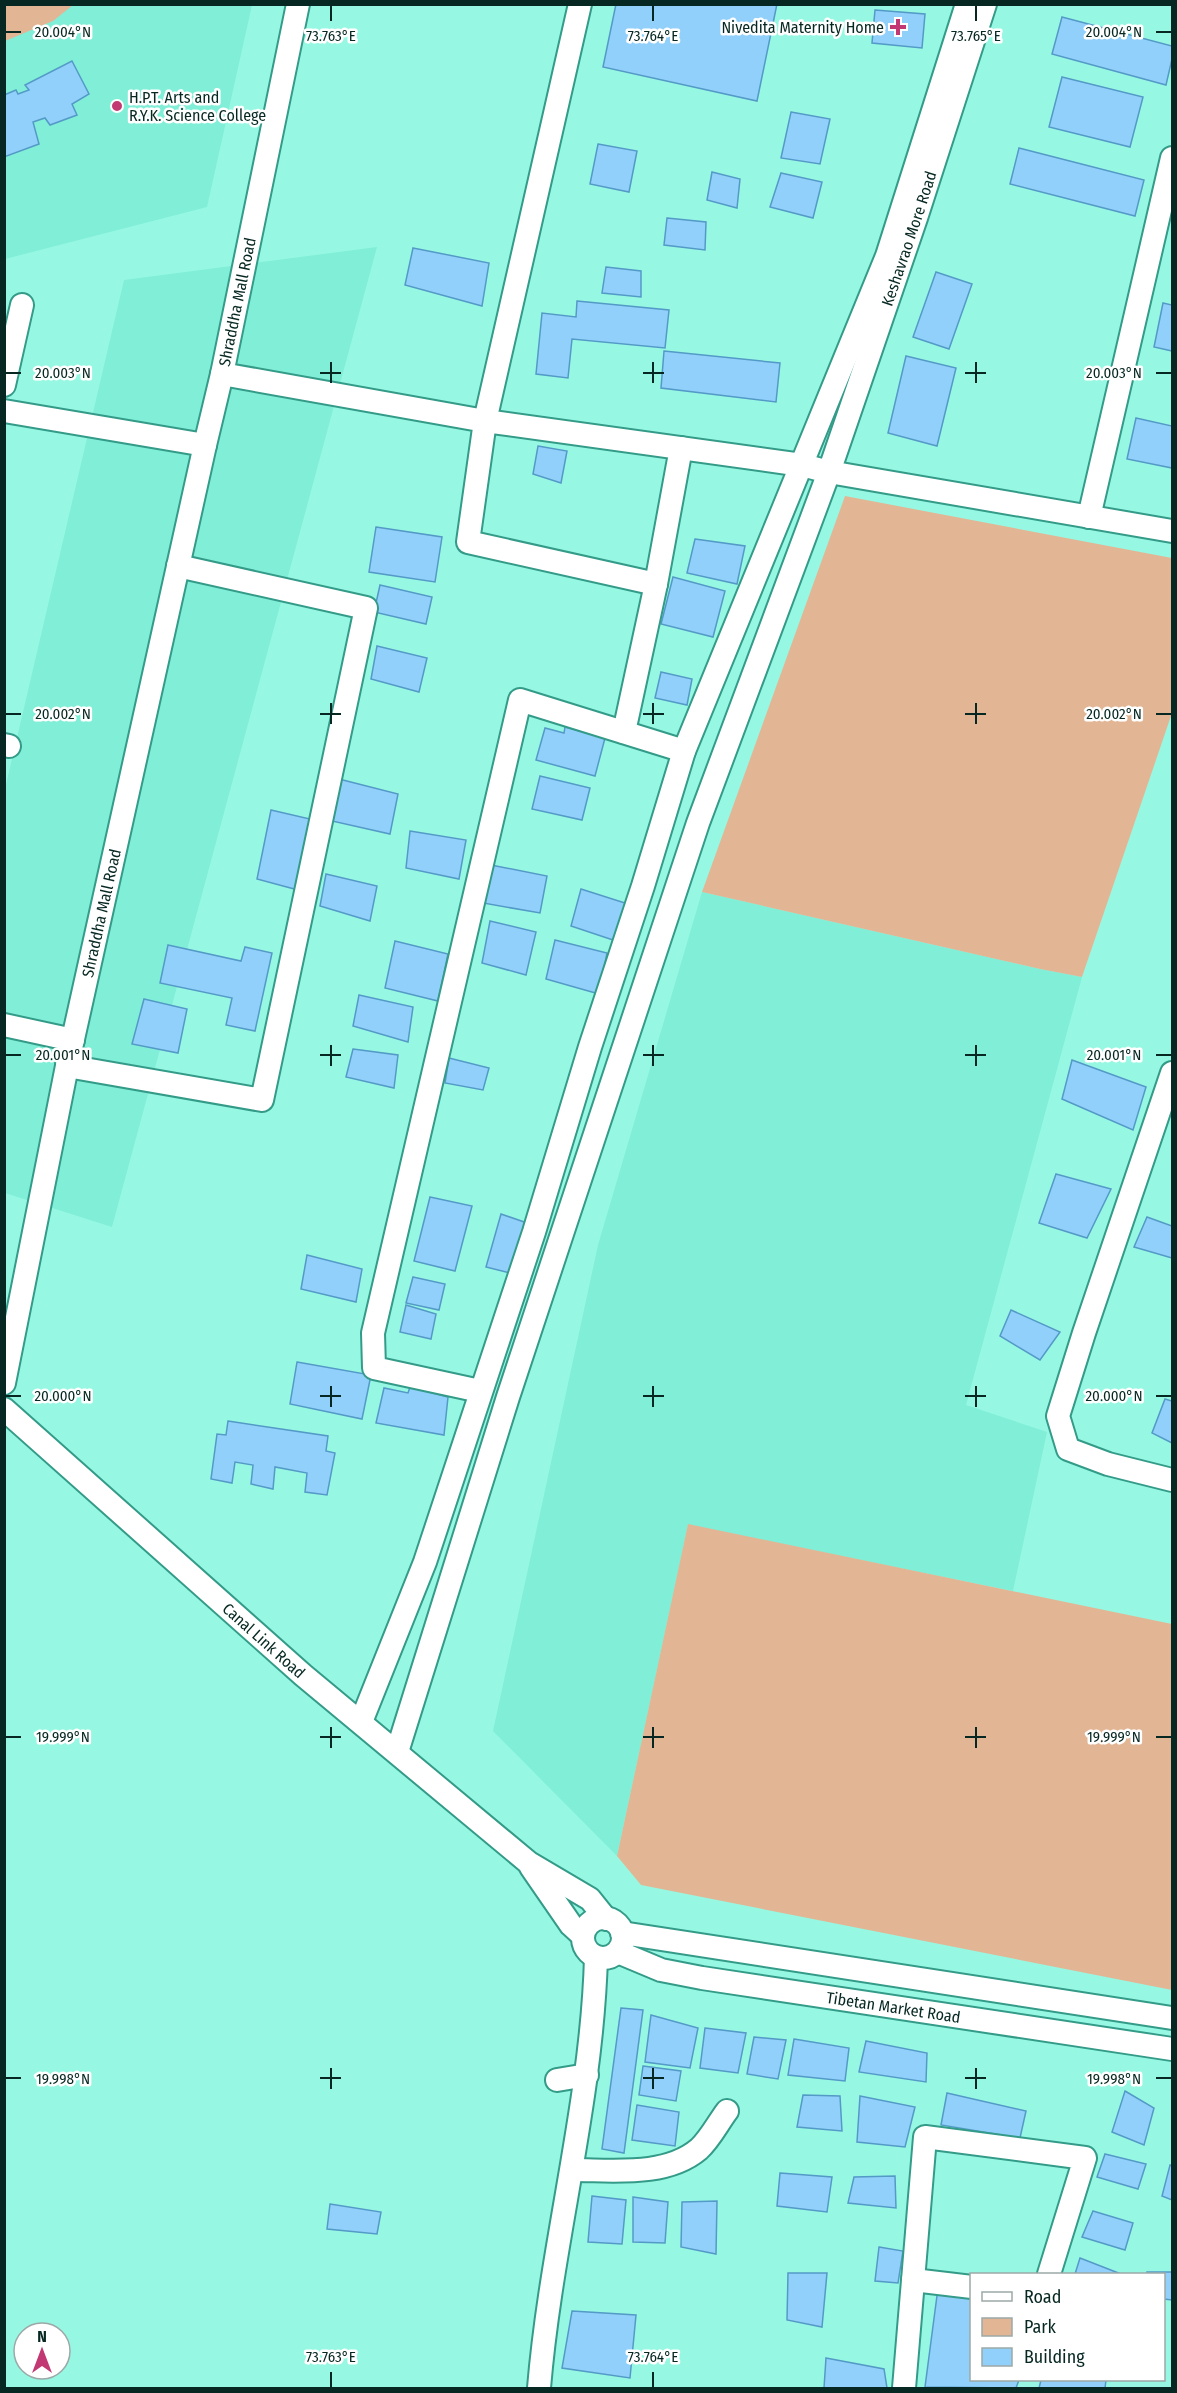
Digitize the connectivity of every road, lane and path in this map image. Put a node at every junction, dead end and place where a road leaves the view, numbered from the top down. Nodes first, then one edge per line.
1 (298, 4) edge
2 (580, 4) edge
3 (967, 4) edge
4 (985, 4) edge
5 (1173, 158) edge
6 (22, 304) dead end
7 (222, 374) junction
8 (4, 385) edge
9 (4, 411) edge
10 (485, 420) junction
11 (205, 445) junction
12 (681, 448) junction
13 (802, 465) junction
14 (830, 472) junction
15 (1089, 517) junction
16 (1173, 531) edge
17 (178, 566) junction
18 (656, 584) junction
19 (624, 732) junction
20 (684, 751) junction
21 (4, 1025) edge
22 (73, 1040) junction
23 (67, 1066) junction
24 (1171, 1085) edge
25 (4, 1383) edge
26 (480, 1391) junction
27 (4, 1409) edge
28 (1173, 1480) edge
29 (361, 1722) junction
30 (397, 1752) junction
31 (529, 1863) junction
32 (616, 1935) junction
33 (584, 1936) junction
34 (596, 1957) junction
35 (1173, 2018) edge
36 (1173, 2049) edge
37 (587, 2075) junction
38 (557, 2080) dead end
39 (727, 2111) dead end
40 (573, 2170) junction
41 (1049, 2273) edge
42 (913, 2280) junction
43 (970, 2287) edge
44 (539, 2388) edge
45 (904, 2388) edge

1 - 7 street, Shraddha Mall Road
2 - 10 street
3 - 13 street
4 - 14 street, Keshavrao More Road
5 - 15 street
6 - 8 street
7 - 10 street, Shraddha Mall Road
7 - 11 street, Shraddha Mall Road
9 - 11 street
10 - 12 street, Shraddha Mall Road
10 - 18 street
11 - 17 street, Shraddha Mall Road
12 - 13 street, Shraddha Mall Road
12 - 18 street
13 - 14 street, Shraddha Mall Road
13 - 20 street
14 - 15 street, Shraddha Mall Road
14 - 30 street, Keshavrao More Road
15 - 16 street, Shraddha Mall Road
17 - 22 street, Shraddha Mall Road
17 - 23 street
18 - 19 street
19 - 20 street
19 - 26 street
20 - 26 street
21 - 22 street
22 - 23 street, Shraddha Mall Road
23 - 25 street, Shraddha Mall Road
24 - 28 street
26 - 29 street
27 - 29 street, Canal Link Road
29 - 30 street, Canal Link Road
30 - 31 street, Canal Link Road
31 - 32 street, Canal Link Road
31 - 33 street, Canal Link Road
32 - 33 street
32 - 34 street
32 - 35 street, Tibetan Market Road
32 - 36 street, Tibetan Market Road
33 - 34 street, Canal Link Road
34 - 37 street
37 - 38 street
37 - 40 street
39 - 40 street
40 - 44 street
41 - 42 street
42 - 43 street
42 - 45 street

